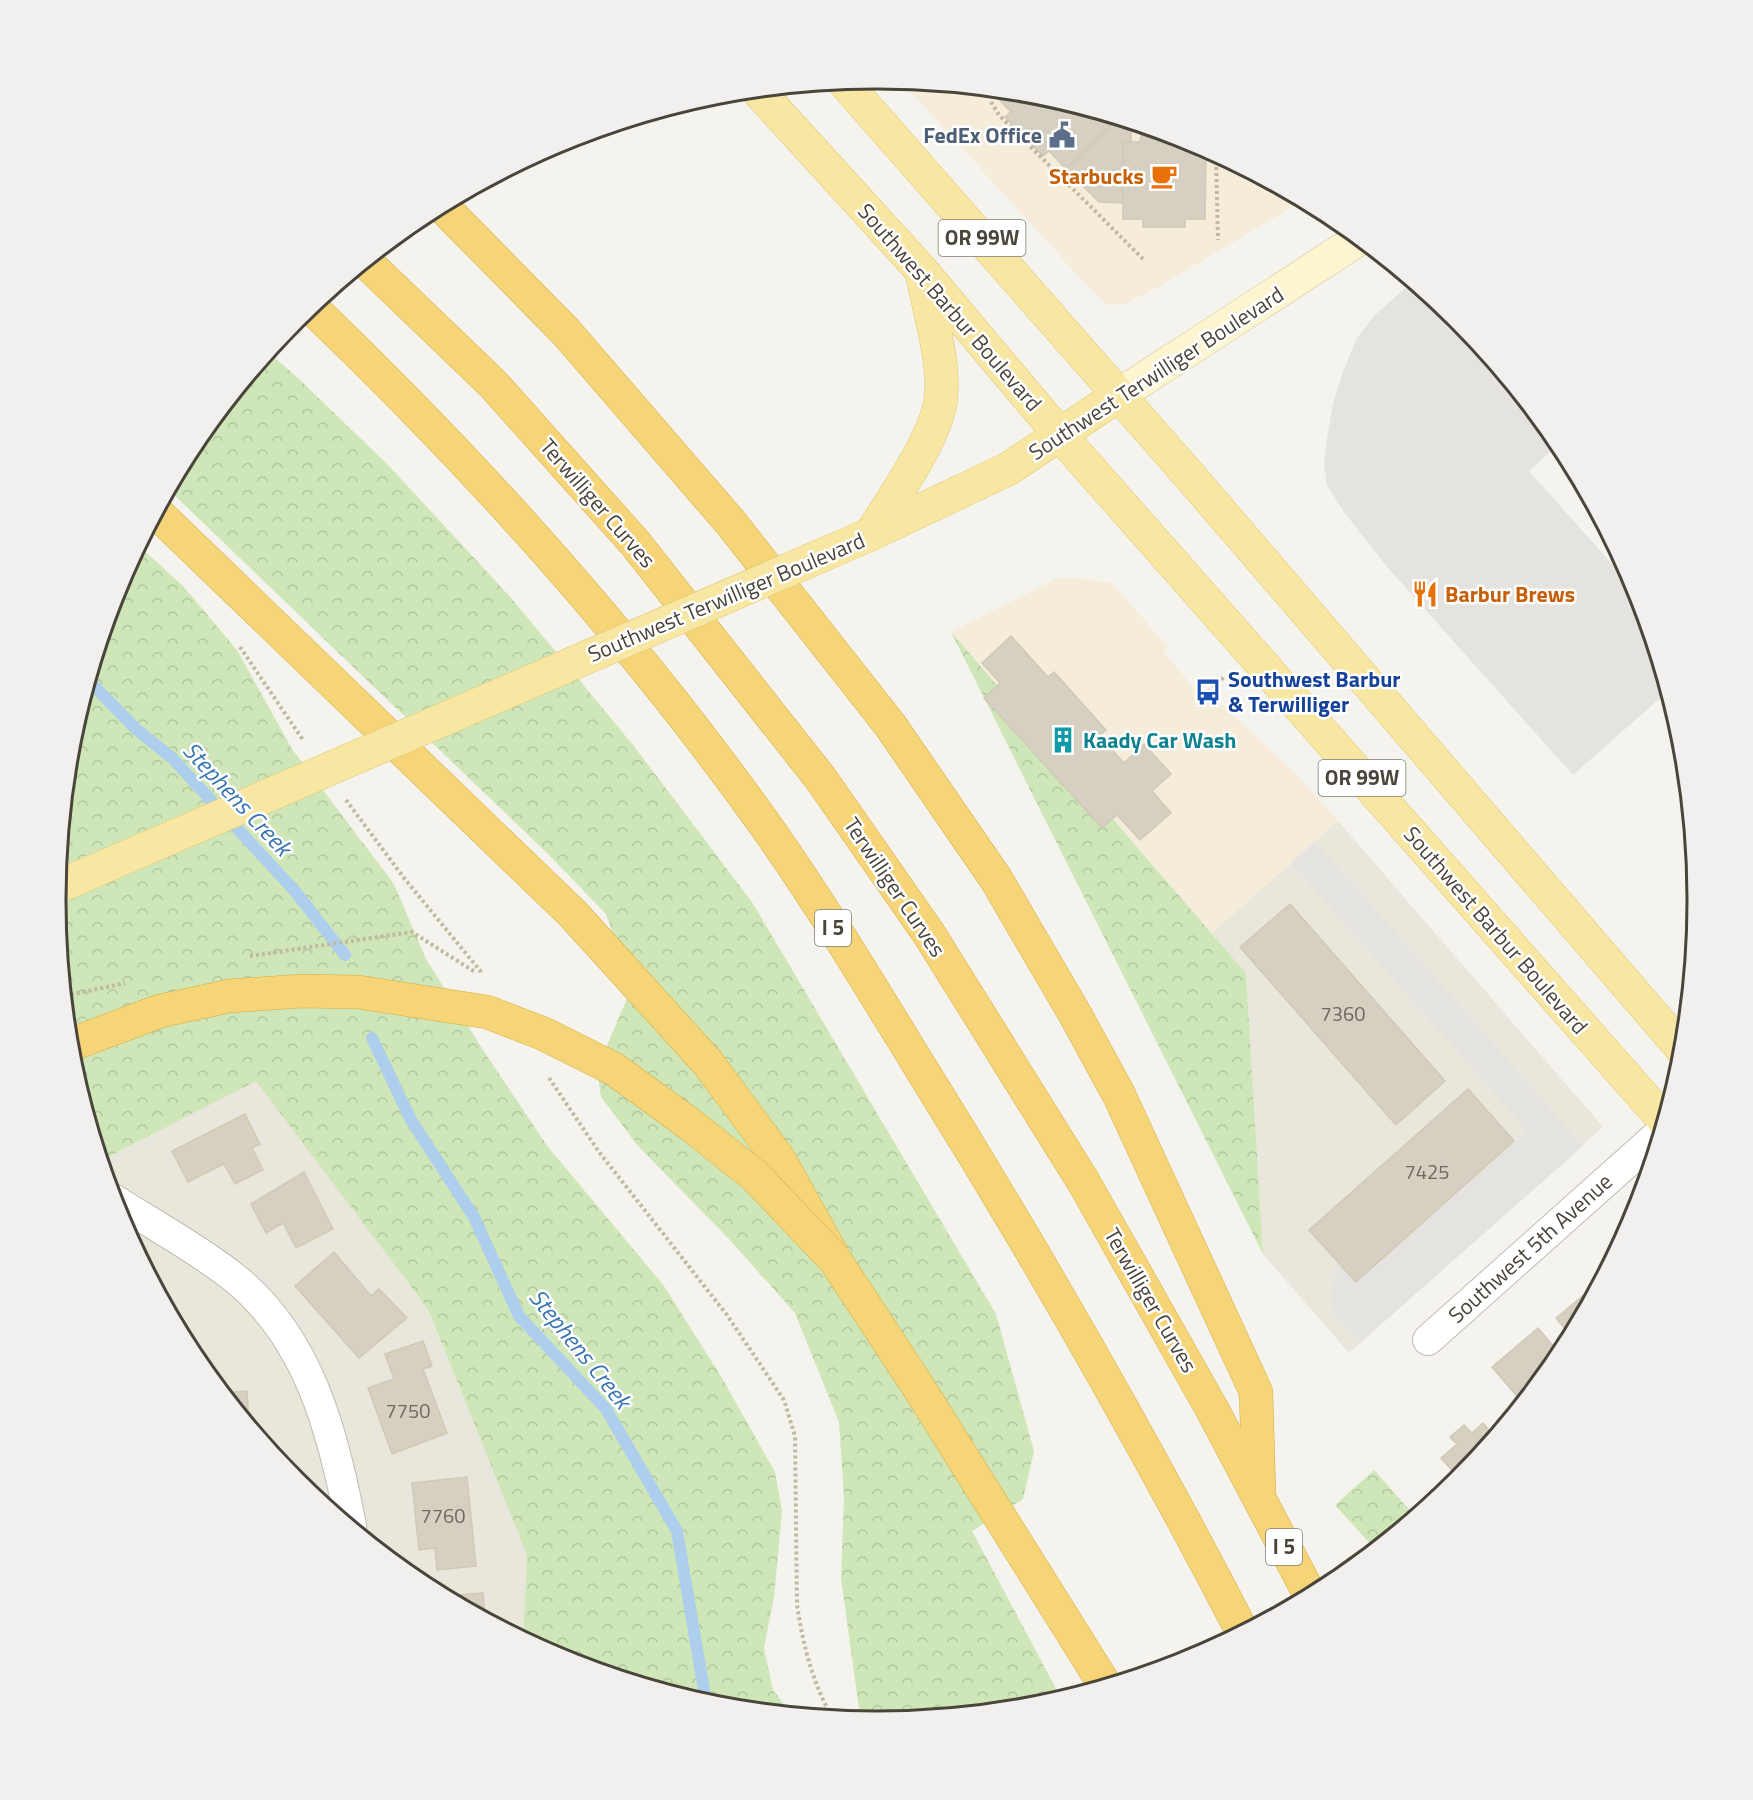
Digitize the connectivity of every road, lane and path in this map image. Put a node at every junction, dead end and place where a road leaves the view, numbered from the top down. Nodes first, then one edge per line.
1 (851, 90) edge
2 (764, 97) edge
3 (991, 102) dead end
4 (1216, 164) edge
5 (448, 212) edge
6 (1218, 240) dead end
7 (1352, 244) edge
8 (1143, 259) dead end
9 (371, 267) edge
10 (922, 271) junction
11 (317, 314) edge
12 (1119, 395) junction
13 (1060, 435) junction
14 (163, 518) edge
15 (871, 534) junction
16 (67, 883) edge
17 (1674, 1040) edge
18 (79, 1042) edge
19 (544, 1070) dead end
20 (1658, 1113) edge
21 (1649, 1143) edge
22 (127, 1208) edge
23 (835, 1260) junction
24 (1428, 1340) dead end
25 (1259, 1498) junction
26 (349, 1515) edge
27 (1306, 1587) edge
28 (1239, 1625) edge
29 (1101, 1678) edge
30 (828, 1709) edge

1 - 12 main road, OR 99W
2 - 10 main road, Southwest Barbur Boulevard / OR 99W
3 - 8 path
4 - 6 path
5 - 25 highway
7 - 12 main road, Southwest Terwilliger Boulevard
9 - 25 highway, Terwilliger Curves / I 5
10 - 13 main road, Southwest Barbur Boulevard / OR 99W
10 - 15 main road
11 - 28 highway, I 5
12 - 13 main road, Southwest Terwilliger Boulevard
12 - 17 main road, OR 99W
13 - 15 main road, Southwest Terwilliger Boulevard
13 - 20 main road, Southwest Barbur Boulevard / OR 99W
14 - 23 highway, bridge
15 - 16 main road, Southwest Terwilliger Boulevard, bridge
18 - 23 highway, bridge
19 - 30 path
21 - 24 street, Southwest 5th Avenue
22 - 26 street
23 - 29 highway
25 - 27 highway, Terwilliger Curves / I 5

